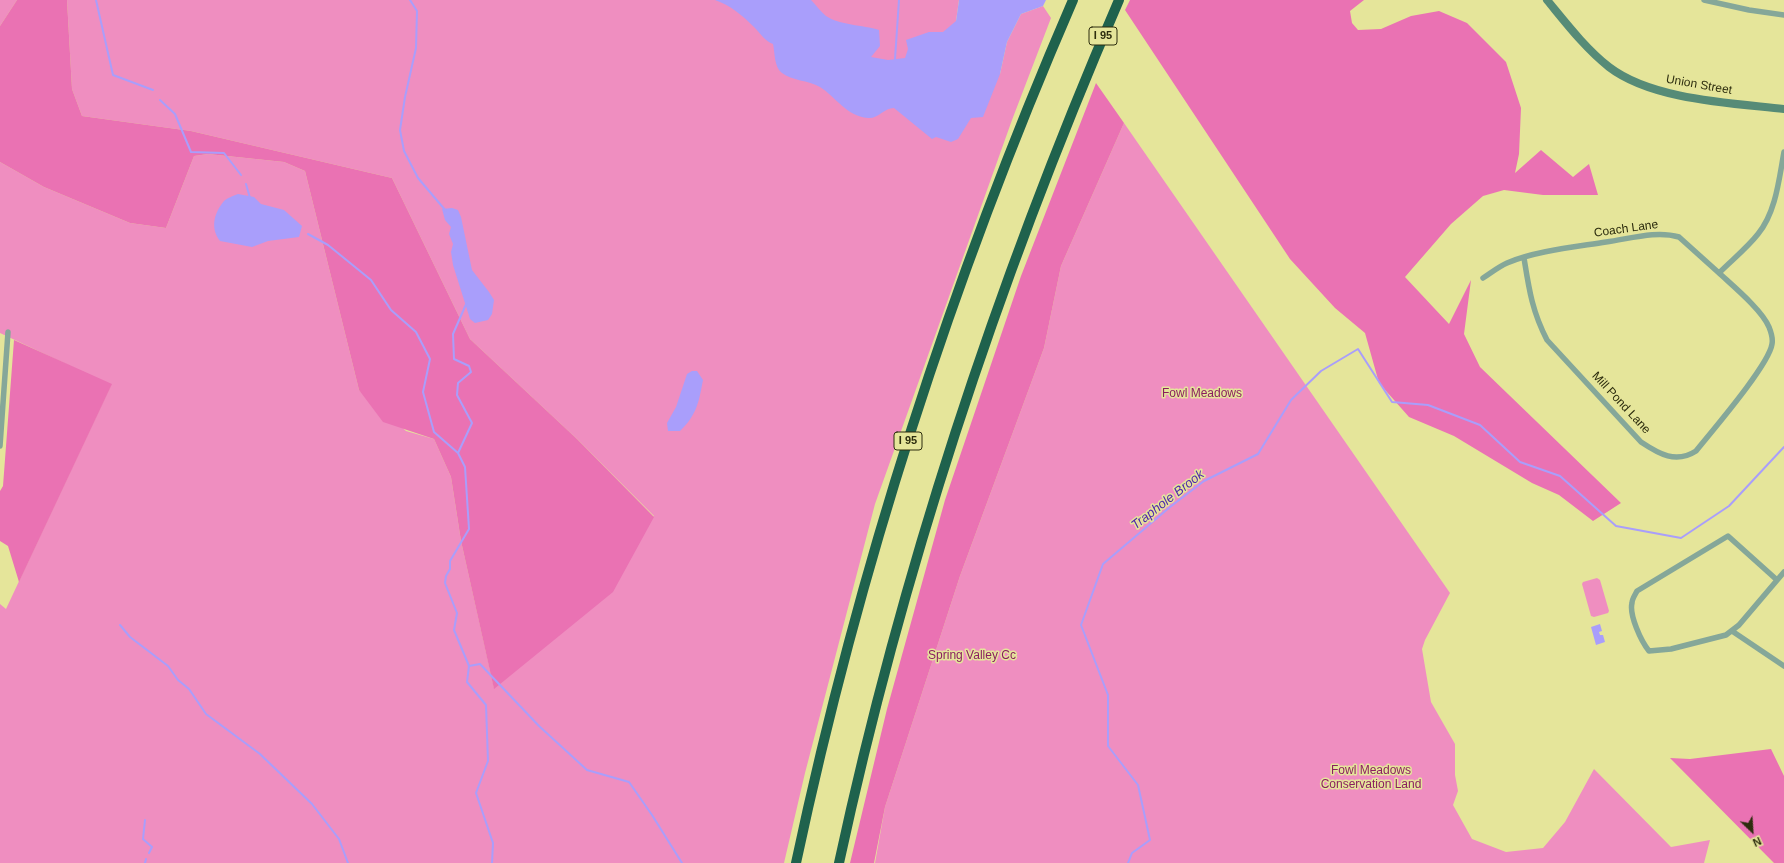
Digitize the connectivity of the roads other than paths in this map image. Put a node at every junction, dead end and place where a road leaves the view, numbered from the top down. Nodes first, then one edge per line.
1 (1073, 0) edge
2 (1119, 0) edge
3 (1547, 0) edge
4 (1704, 0) edge
5 (1784, 15) edge
6 (1784, 109) edge
7 (1784, 152) edge
8 (1524, 258) junction
9 (1719, 273) junction
10 (1483, 278) dead end
11 (8, 332) dead end
12 (0, 446) edge
13 (1784, 572) edge
14 (1777, 580) junction
15 (1732, 631) junction
16 (1784, 666) edge
17 (796, 863) edge
18 (839, 863) edge

1 - 17 highway, I 95
2 - 18 highway, I 95
3 - 6 main road, Union Street
4 - 5 street
7 - 9 street
8 - 9 street, Coach Lane
8 - 9 street, Mill Pond Lane
8 - 10 street, Coach Lane
11 - 12 street
13 - 14 street
14 - 15 street
14 - 15 street
15 - 16 street

